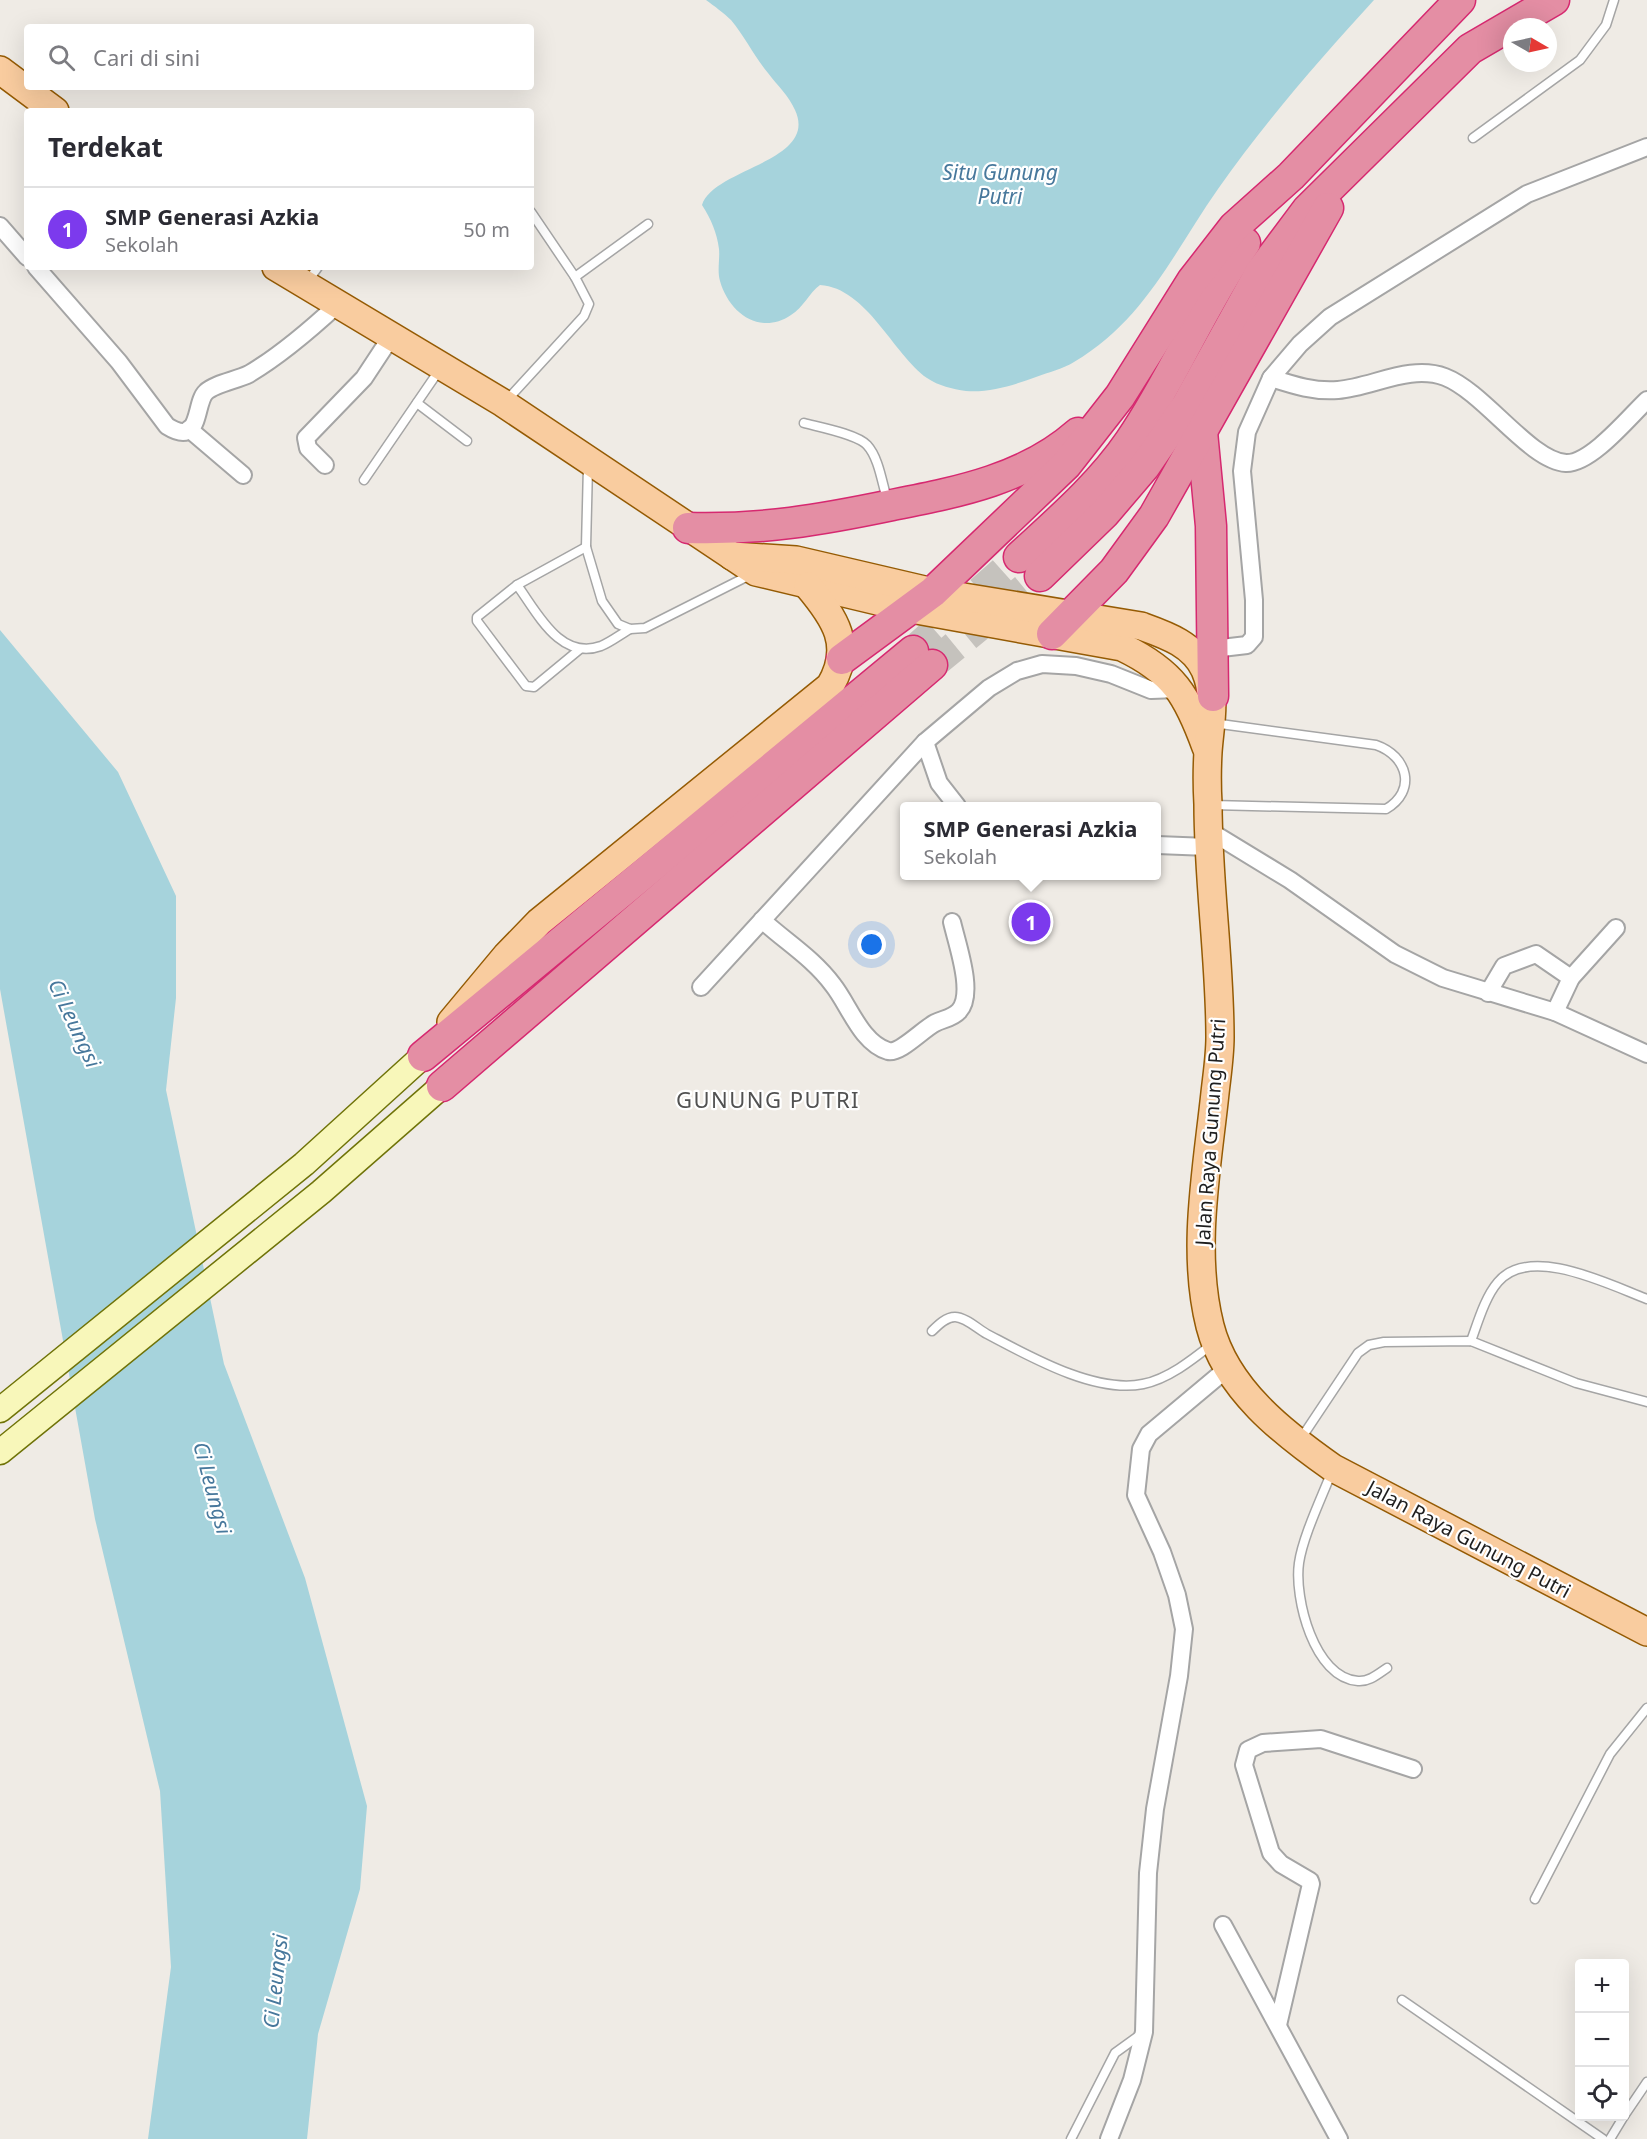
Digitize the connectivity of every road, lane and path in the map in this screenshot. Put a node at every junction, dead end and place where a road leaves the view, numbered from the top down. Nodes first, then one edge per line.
1 (1460, 0) edge
2 (1554, 0) edge
3 (1614, 0) edge
4 (0, 70) edge
5 (24, 88) edge
6 (27, 90) edge
7 (51, 108) edge
8 (1473, 138) dead end
9 (1647, 147) edge
10 (1350, 169) junction
11 (1291, 176) junction
12 (534, 216) edge
13 (648, 224) dead end
14 (0, 226) edge
15 (24, 254) edge
16 (39, 270) edge
17 (288, 270) edge
18 (311, 276) edge
19 (575, 277) junction
20 (337, 305) junction
21 (391, 337) junction
22 (442, 365) junction
23 (1271, 378) junction
24 (1120, 396) junction
25 (1647, 400) edge
26 (417, 403) junction
27 (503, 403) junction
28 (804, 423) dead end
29 (189, 429) junction
30 (1202, 432) junction
31 (467, 441) dead end
32 (588, 459) junction
33 (324, 465) dead end
34 (243, 475) dead end
35 (364, 480) dead end
36 (889, 506) junction
37 (688, 528) junction
38 (586, 547) junction
39 (732, 556) junction
40 (756, 572) junction
41 (517, 585) junction
42 (808, 586) junction
43 (922, 601) junction
44 (1063, 624) junction
45 (630, 629) junction
46 (580, 649) junction
47 (1213, 649) junction
48 (842, 659) junction
49 (1179, 689) junction
50 (1213, 710) junction
51 (925, 742) junction
52 (1208, 751) junction
53 (953, 802) edge
54 (1208, 827) junction
55 (1161, 844) edge
56 (762, 920) junction
57 (952, 922) dead end
58 (1616, 928) dead end
59 (1571, 978) junction
60 (701, 987) dead end
61 (1488, 993) junction
62 (1555, 1012) junction
63 (1647, 1054) edge
64 (423, 1056) junction
65 (442, 1086) joint
66 (1647, 1299) edge
67 (932, 1331) dead end
68 (1216, 1341) junction
69 (1471, 1341) junction
70 (1229, 1367) junction
71 (1647, 1402) edge
72 (0, 1410) edge
73 (1298, 1443) junction
74 (0, 1452) edge
75 (1333, 1468) junction
76 (1647, 1632) edge
77 (1387, 1668) dead end
78 (1647, 1708) edge
79 (1413, 1769) dead end
80 (1535, 1899) dead end
81 (1223, 1925) dead end
82 (1402, 2000) dead end
83 (1278, 2025) junction
84 (1144, 2032) junction
85 (1647, 2082) edge
86 (1629, 2109) edge
87 (1621, 2121) edge
88 (1071, 2139) edge
89 (1109, 2139) edge
90 (1339, 2139) edge
91 (1603, 2139) edge
92 (1610, 2139) edge

1 - 11 highway
2 - 10 highway
3 - 8 lane
4 - 5 main road
6 - 7 main road
9 - 23 street
10 - 11 highway
10 - 30 highway
11 - 24 highway
12 - 19 lane
13 - 19 lane
14 - 15 street
16 - 29 street
17 - 18 main road
18 - 20 main road
19 - 27 lane
20 - 21 main road
20 - 29 street
21 - 22 main road
21 - 33 street
22 - 26 lane
22 - 27 main road
23 - 25 street
23 - 47 street
24 - 36 highway
24 - 43 highway
26 - 31 lane
26 - 35 lane
27 - 32 main road
28 - 36 lane
29 - 34 street
30 - 44 highway
30 - 47 highway
32 - 37 main road
32 - 38 lane
36 - 37 highway
37 - 39 main road
38 - 41 lane
38 - 45 lane
39 - 40 main road
39 - 43 main road
40 - 42 main road
40 - 45 lane
41 - 46 lane
41 - 46 lane
42 - 43 main road
42 - 48 main road
43 - 44 main road
43 - 48 highway
44 - 49 main road
44 - 50 main road
45 - 46 lane
47 - 50 highway
48 - 64 main road
49 - 51 street
49 - 52 main road
50 - 52 main road
50 - 54 lane
51 - 53 street
51 - 56 street
52 - 54 main road, Jalan Raya Gunung Putri
54 - 55 street
54 - 61 street
54 - 68 main road, Jalan Raya Gunung Putri
56 - 57 street
56 - 60 street
58 - 59 street
59 - 61 street
59 - 62 street
61 - 62 street
62 - 63 street
64 - 65 highway
64 - 72 street
65 - 74 street
66 - 69 lane
67 - 68 lane
68 - 70 main road, Jalan Raya Gunung Putri
69 - 71 lane
69 - 73 lane
70 - 73 main road, Jalan Raya Gunung Putri
70 - 84 street
73 - 75 main road, Jalan Raya Gunung Putri
75 - 76 main road, Jalan Raya Gunung Putri
75 - 77 lane
78 - 80 lane
79 - 83 street
81 - 83 street
82 - 91 lane
83 - 90 street
84 - 88 lane
84 - 89 street
85 - 86 lane
87 - 92 lane

